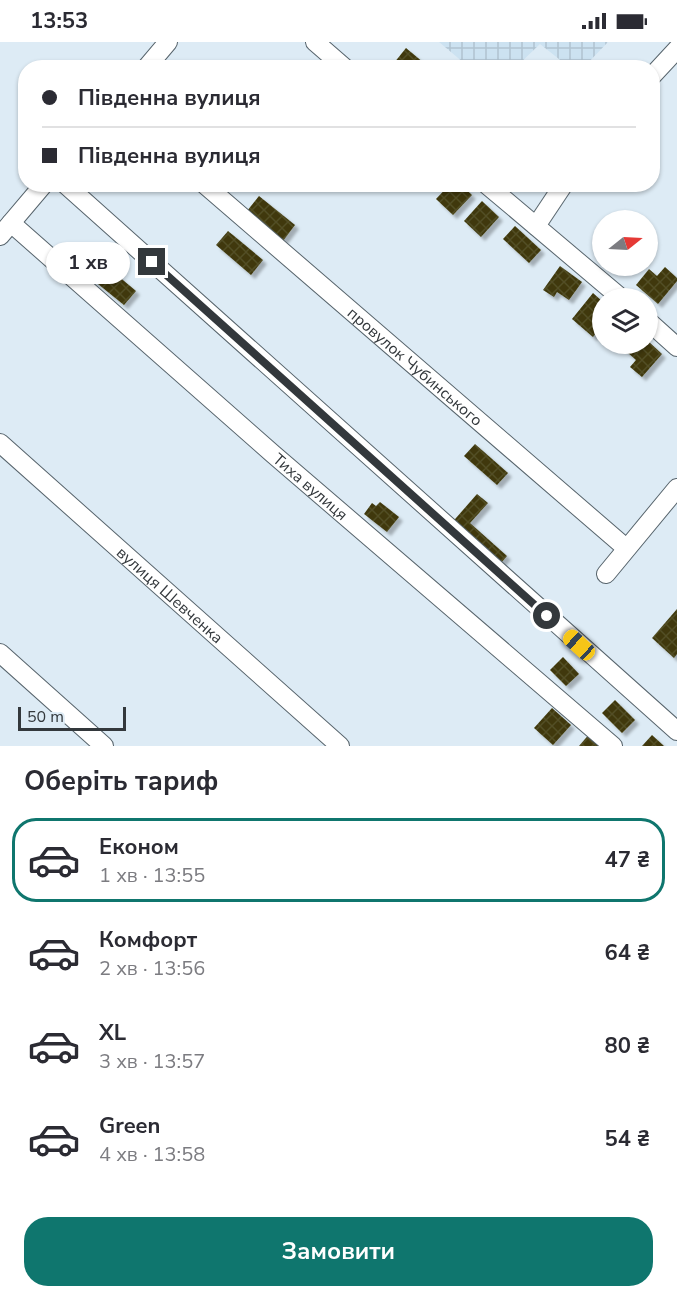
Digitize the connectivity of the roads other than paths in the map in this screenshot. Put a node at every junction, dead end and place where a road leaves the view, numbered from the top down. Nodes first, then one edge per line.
1 (168, 42) edge
2 (315, 42) edge
3 (677, 49) edge
4 (153, 60) edge
5 (336, 60) edge
6 (660, 67) edge
7 (37, 192) edge
8 (74, 192) edge
9 (213, 192) edge
10 (496, 192) edge
11 (559, 192) edge
12 (536, 226) junction
13 (5, 230) edge
14 (609, 288) edge
15 (658, 330) edge
16 (677, 346) edge
17 (0, 443) edge
18 (677, 488) edge
19 (626, 548) junction
20 (606, 574) dead end
21 (0, 653) edge
22 (677, 731) edge
23 (104, 746) edge
24 (340, 746) edge
25 (613, 746) edge

1 - 4 street
2 - 5 street
3 - 6 street
7 - 13 street
8 - 22 street
9 - 19 street, провулок Чубинського
10 - 12 street
11 - 12 street
12 - 14 street
13 - 25 street, Тиха вулиця
15 - 16 street
17 - 24 street, вулиця Шевченка
18 - 19 street
19 - 20 street
21 - 23 street

